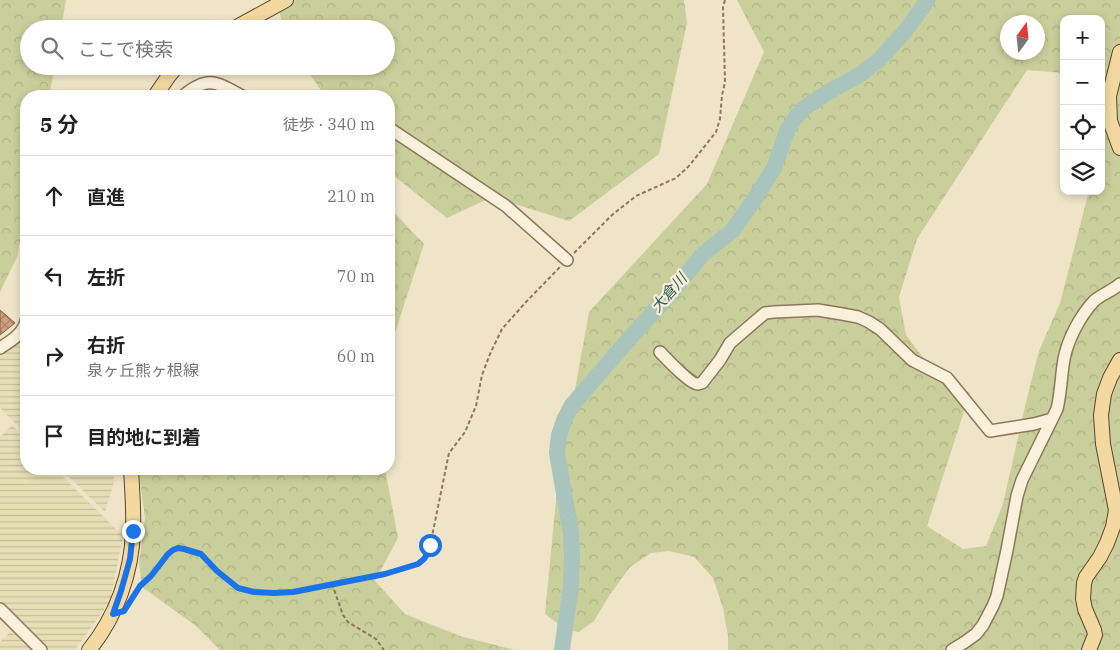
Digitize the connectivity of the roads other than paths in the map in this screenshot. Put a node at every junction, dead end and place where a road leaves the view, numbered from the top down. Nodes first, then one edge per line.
1 (286, 0) edge
2 (249, 20) edge
3 (1120, 52) edge
4 (170, 75) edge
5 (158, 90) edge
6 (190, 90) edge
7 (231, 90) edge
8 (395, 132) edge
9 (1120, 148) edge
10 (567, 260) road end
11 (1120, 284) edge
12 (20, 332) edge
13 (0, 348) edge
14 (660, 352) dead end
15 (1120, 360) edge
16 (1052, 419) junction
17 (131, 475) edge
18 (0, 609) edge
19 (41, 650) edge
20 (89, 650) edge
21 (952, 650) edge
22 (1089, 650) edge

1 - 2 main road
3 - 9 main road
4 - 5 main road
6 - 7 street
8 - 10 street
11 - 16 street
12 - 13 street
14 - 16 street
15 - 22 main road
16 - 21 street
17 - 20 main road
18 - 19 street

